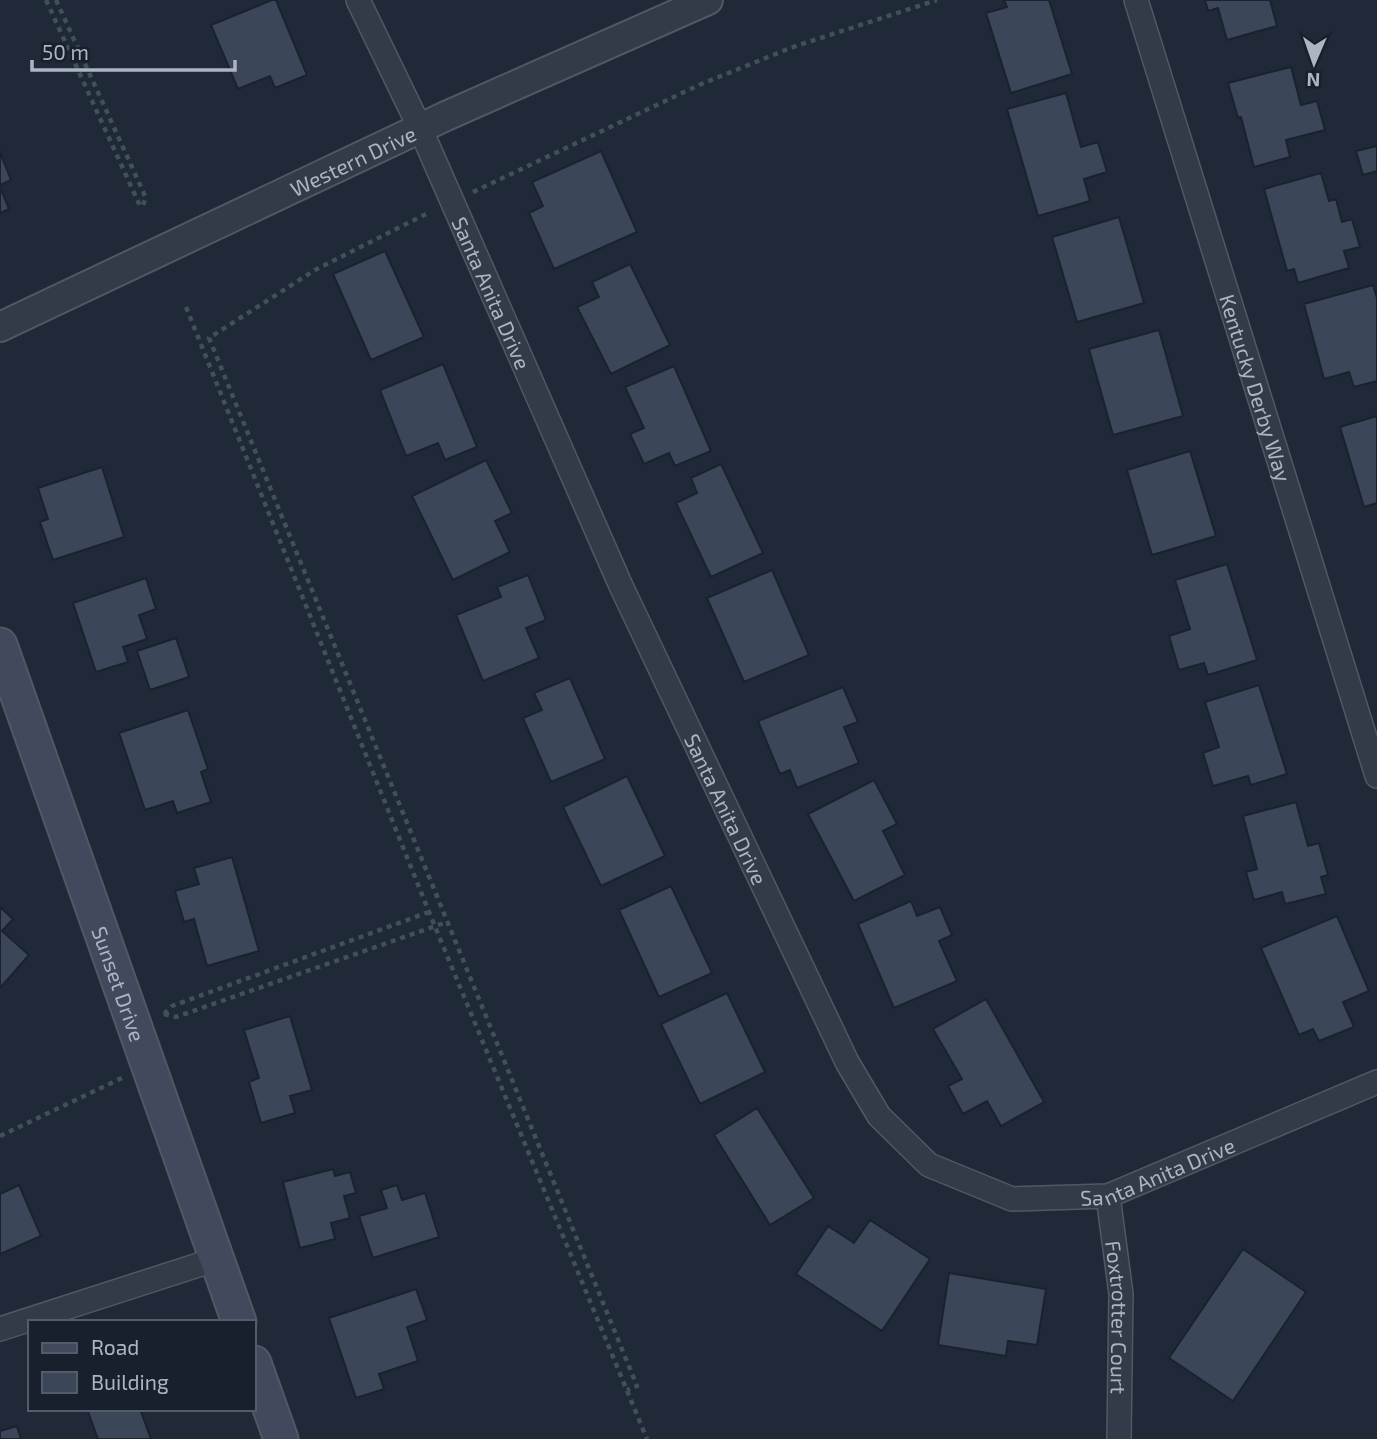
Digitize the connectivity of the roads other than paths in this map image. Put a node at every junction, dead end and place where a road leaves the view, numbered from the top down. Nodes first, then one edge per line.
1 (358, 0) edge
2 (708, 0) edge
3 (1136, 0) edge
4 (420, 128) junction
5 (0, 327) edge
6 (0, 645) edge
7 (1377, 776) edge
8 (1377, 1082) edge
9 (1108, 1196) junction
10 (217, 1259) junction
11 (238, 1320) edge
12 (0, 1329) edge
13 (256, 1369) edge
14 (281, 1439) edge
15 (1119, 1439) edge

1 - 4 street, Santa Anita Drive
2 - 4 street, Western Drive
3 - 7 street, Kentucky Derby Way
4 - 5 street, Western Drive
4 - 9 street, Santa Anita Drive
6 - 10 main road, Sunset Drive
8 - 9 street, Santa Anita Drive
9 - 15 street, Foxtrotter Court
10 - 11 main road, Sunset Drive
10 - 12 street
13 - 14 main road

